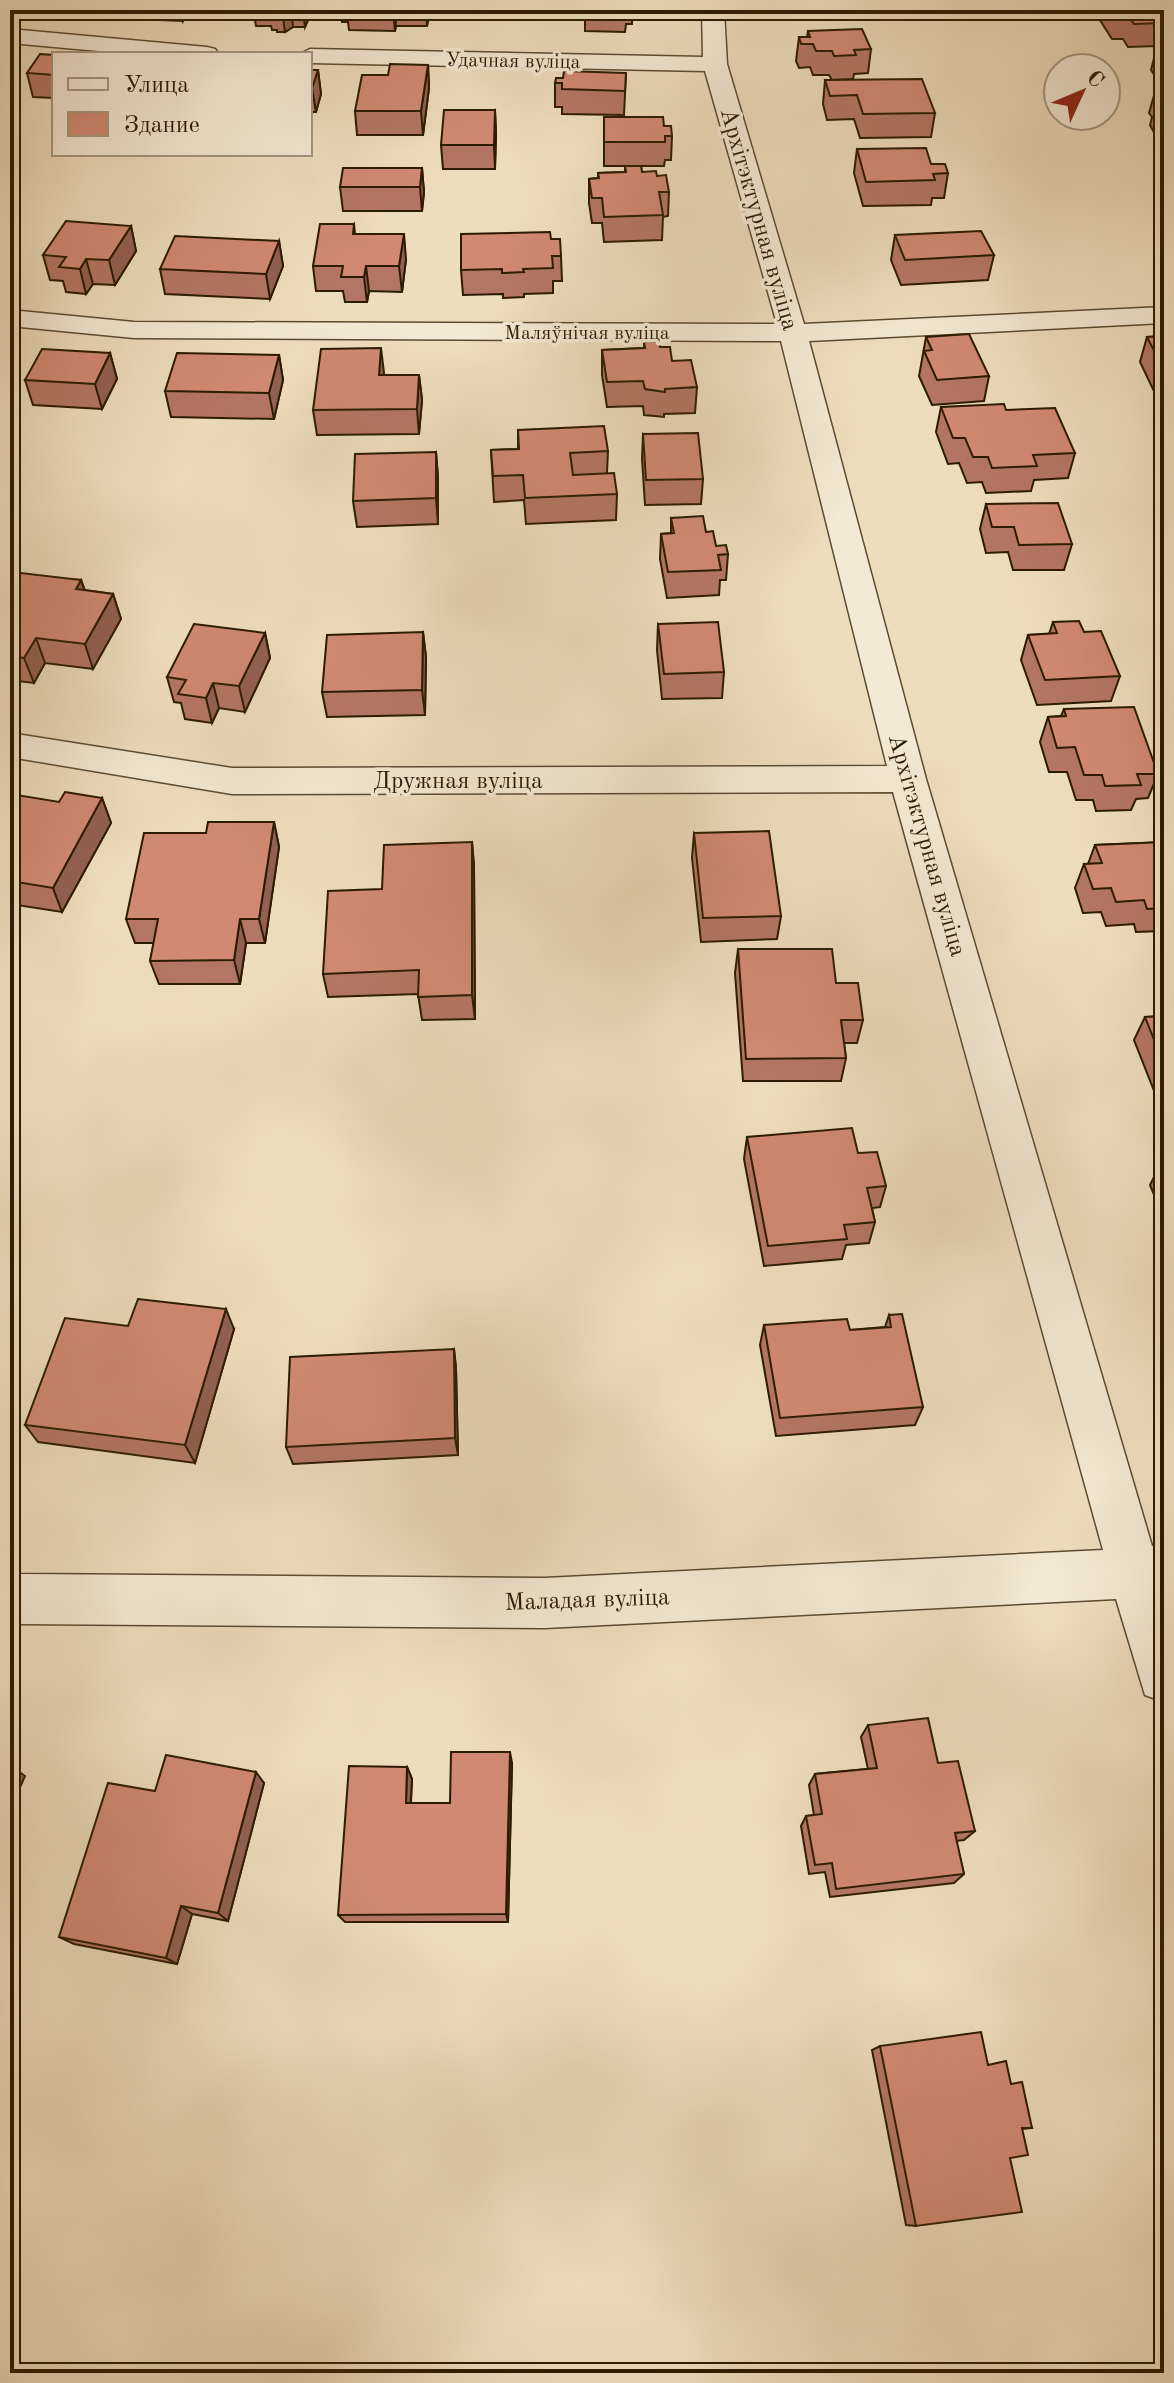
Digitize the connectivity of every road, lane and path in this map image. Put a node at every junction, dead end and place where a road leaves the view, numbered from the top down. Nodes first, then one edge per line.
1 (713, 10) edge
2 (10, 36) edge
3 (185, 52) edge
4 (312, 56) edge
5 (715, 64) junction
6 (1164, 315) edge
7 (10, 318) edge
8 (793, 333) junction
9 (10, 745) edge
10 (908, 779) junction
11 (1149, 1571) edge
12 (10, 1596) edge
13 (1164, 1676) edge

1 - 5 street, Архітэктурная вуліца
2 - 3 street
4 - 5 street, Удачная вуліца
5 - 8 street, Архітэктурная вуліца
6 - 8 street, Маляўнічая вуліца
7 - 8 street, Маляўнічая вуліца
8 - 10 street, Архітэктурная вуліца
9 - 10 street, Дружная вуліца
10 - 11 street, Архітэктурная вуліца
11 - 12 street, Маладая вуліца
11 - 13 street, Архітэктурная вуліца

